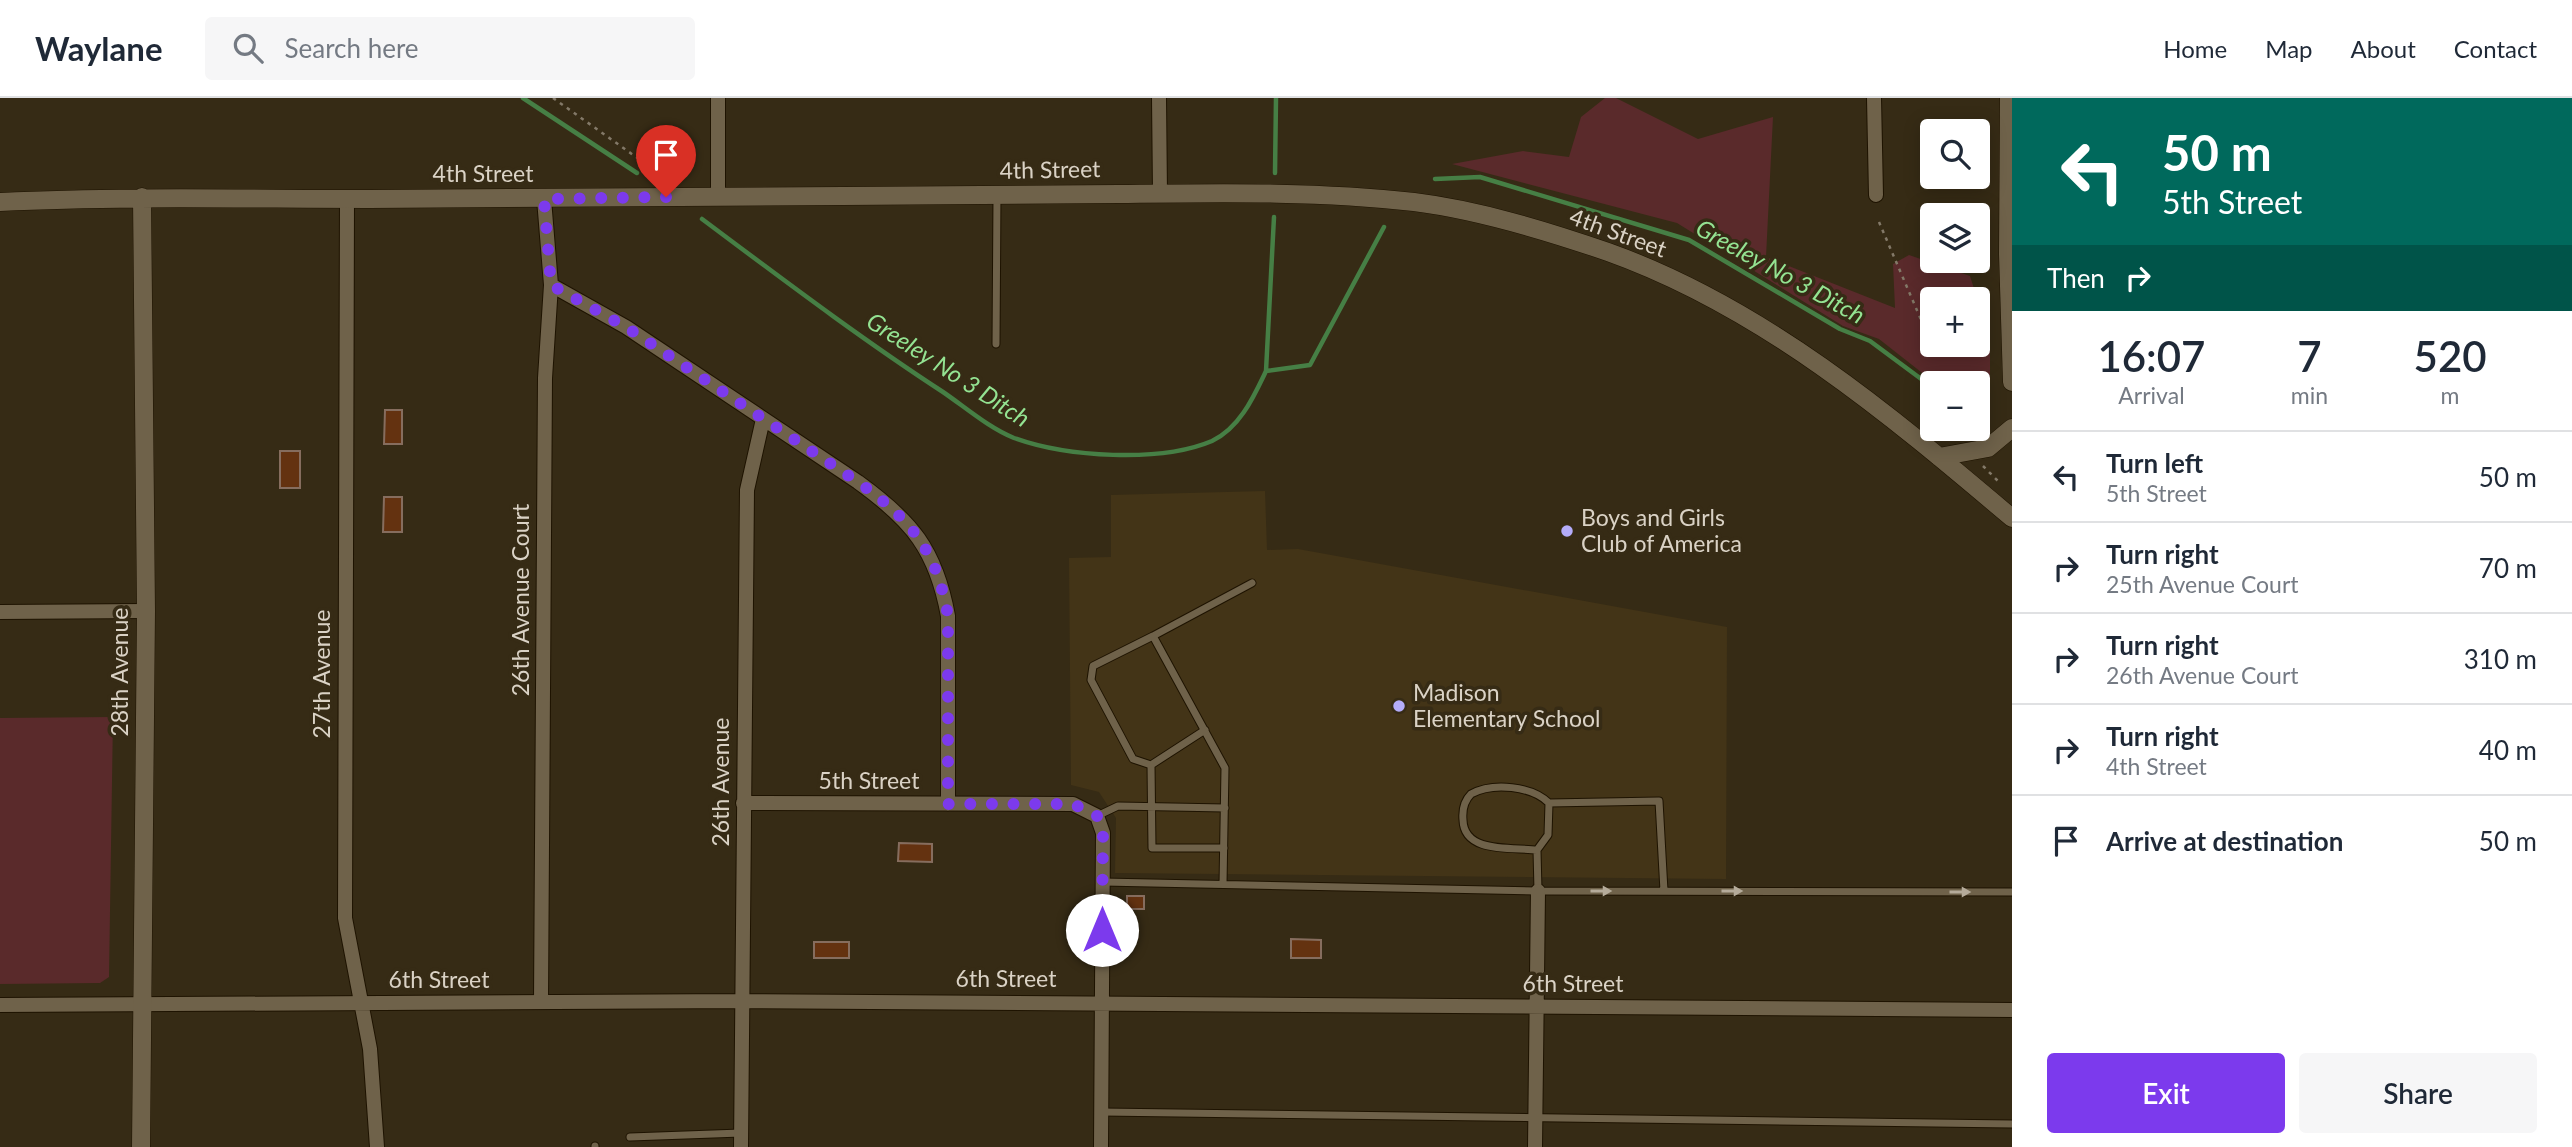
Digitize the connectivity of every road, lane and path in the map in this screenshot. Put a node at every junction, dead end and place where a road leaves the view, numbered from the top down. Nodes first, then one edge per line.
1 (554, 98) edge
2 (718, 98) edge
3 (1159, 98) edge
4 (1874, 98) edge
5 (2010, 100) edge
6 (660, 174) dead end
7 (1160, 193) junction
8 (998, 195) junction
9 (1876, 195) dead end
10 (718, 196) junction
11 (142, 197) junction
12 (347, 199) junction
13 (544, 199) junction
14 (0, 202) edge
15 (1879, 222) dead end
16 (551, 285) junction
17 (1920, 315) edge
18 (996, 344) dead end
19 (2012, 382) edge
20 (763, 419) junction
21 (2012, 428) edge
22 (1939, 457) junction
23 (1978, 461) dead end
24 (1997, 481) dead end
25 (2012, 518) edge
26 (1252, 583) dead end
27 (146, 611) junction
28 (0, 612) edge
29 (1153, 636) junction
30 (1205, 730) junction
31 (1152, 765) junction
32 (743, 803) junction
33 (1549, 803) junction
34 (948, 804) junction
35 (1152, 807) junction
36 (1225, 808) junction
37 (1097, 816) junction
38 (1224, 848) junction
39 (1537, 850) junction
40 (1103, 882) junction
41 (1223, 884) junction
42 (1538, 891) junction
43 (1664, 891) junction
44 (2012, 892) edge
45 (744, 1001) junction
46 (541, 1002) junction
47 (360, 1003) junction
48 (1102, 1003) junction
49 (142, 1004) junction
50 (0, 1005) edge
51 (1536, 1006) junction
52 (2012, 1010) edge
53 (1101, 1112) junction
54 (1536, 1119) junction
55 (2012, 1124) edge
56 (630, 1137) dead end
57 (741, 1140) edge
58 (141, 1147) edge
59 (377, 1147) edge
60 (1101, 1147) edge
61 (1535, 1147) edge

1 - 6 path
2 - 10 street
3 - 7 street
4 - 9 street
5 - 19 main road
7 - 8 main road, 4th Street
7 - 22 main road, 4th Street
8 - 10 main road, 4th Street
8 - 18 lane
10 - 13 main road, 4th Street
11 - 12 main road, 4th Street
11 - 14 main road, 4th Street
11 - 27 main road, 28th Avenue
12 - 13 main road, 4th Street
12 - 47 street, 27th Avenue
13 - 16 street, 26th Avenue Court
15 - 17 path
16 - 20 street
16 - 46 street, 26th Avenue Court
20 - 32 street, 26th Avenue
20 - 34 street
21 - 22 main road
22 - 25 main road, 4th Street
23 - 24 path
26 - 29 lane
27 - 28 street
27 - 49 main road, 28th Avenue
29 - 30 lane
29 - 31 lane
30 - 31 lane
30 - 36 lane
31 - 35 lane
32 - 34 street, 5th Street
32 - 45 street, 26th Avenue
33 - 39 lane
33 - 39 lane
33 - 43 lane
34 - 37 street, 5th Street
35 - 36 lane
35 - 37 lane
35 - 38 lane
36 - 38 lane
37 - 40 street
38 - 41 lane
39 - 42 lane
40 - 41 lane
40 - 48 street
41 - 42 lane
42 -> 43 lane
42 - 51 street
43 -> 44 lane
45 - 46 street, 6th Street
45 - 48 street, 6th Street
45 - 57 street, 26th Avenue
46 - 47 street, 6th Street
47 - 49 street, 6th Street
47 - 59 street, 27th Avenue
48 - 51 street, 6th Street
48 - 53 street
49 - 50 street, 6th Street
49 - 58 main road, 28th Avenue
51 - 52 street, 6th Street
51 - 54 street
53 - 54 lane
53 - 60 street
54 - 55 lane
54 - 61 street
56 - 57 lane

